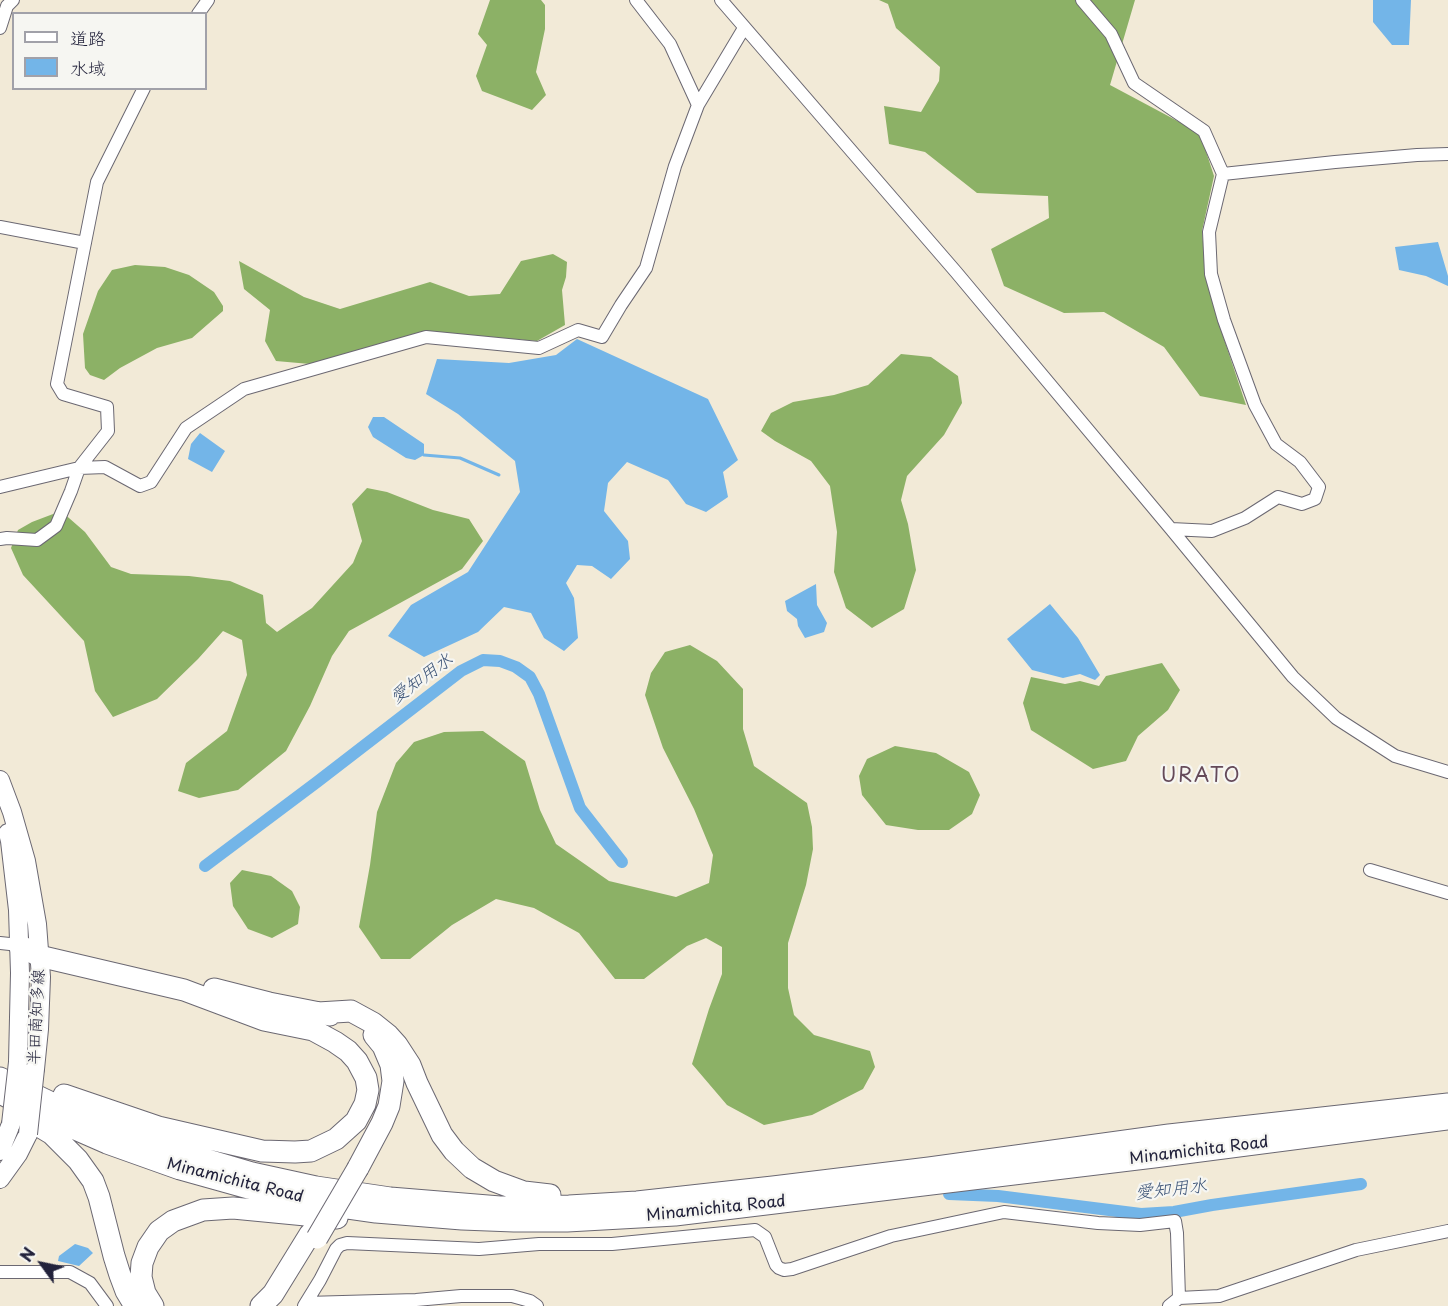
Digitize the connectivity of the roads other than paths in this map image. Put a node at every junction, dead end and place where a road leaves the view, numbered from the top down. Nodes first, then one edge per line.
1 (13, 0) edge
2 (636, 0) edge
3 (721, 0) edge
4 (1082, 0) edge
5 (0, 28) edge
6 (744, 28) junction
7 (143, 90) edge
8 (698, 105) junction
9 (1448, 154) edge
10 (1222, 174) junction
11 (0, 227) edge
12 (85, 243) junction
13 (79, 468) junction
14 (0, 487) edge
15 (1171, 529) junction
16 (0, 539) edge
17 (1448, 772) edge
18 (0, 780) edge
19 (0, 807) edge
20 (1370, 870) dead end
21 (1448, 893) edge
22 (24, 946) edge
23 (315, 1021) junction
24 (9, 1064) edge
25 (0, 1078) edge
26 (0, 1093) edge
27 (0, 1103) edge
28 (1448, 1104) edge
29 (1448, 1119) edge
30 (0, 1151) edge
31 (0, 1179) edge
32 (773, 1188) junction
33 (462, 1219) junction
34 (1448, 1231) edge
35 (314, 1236) junction
36 (0, 1272) edge
37 (1174, 1302) edge
38 (305, 1305) edge
39 (107, 1306) edge
40 (135, 1306) edge
41 (153, 1306) edge
42 (261, 1306) edge
43 (274, 1306) edge
44 (537, 1306) edge

1 - 5 street
2 - 8 street
3 - 6 street
4 - 10 street
6 - 8 street
6 - 15 street
7 - 12 street
8 - 13 street
9 - 10 street
10 - 15 street
11 - 12 street
12 - 13 street
13 - 14 street
13 - 16 street
15 - 17 street
18 - 22 main road, 半田南知多線
19 - 22 main road, 半田南知多線
20 - 21 street
22 - 23 highway
22 - 24 main road, 半田南知多線
22 - 31 main road, 半田南知多線, bridge
23 - 24 highway
23 - 32 highway
23 - 35 highway
24 - 30 main road, 半田南知多線, bridge
25 - 32 highway, Minamichita Road
26 - 33 highway, Minamichita Road
27 - 40 highway
28 - 32 highway, Minamichita Road
29 - 33 highway, Minamichita Road
33 - 41 highway
34 - 37 street
35 - 42 highway
35 - 43 highway
36 - 39 street
37 - 38 street
38 - 44 street

